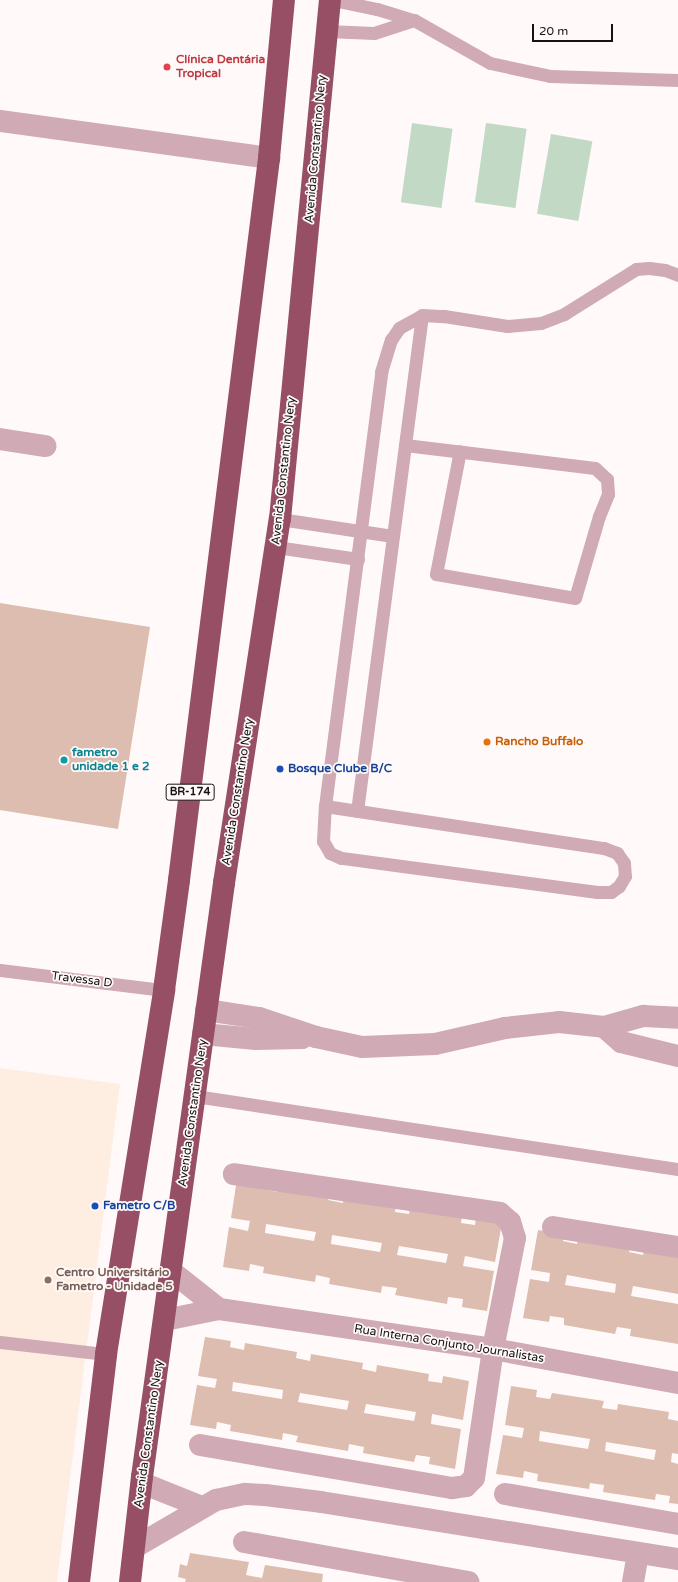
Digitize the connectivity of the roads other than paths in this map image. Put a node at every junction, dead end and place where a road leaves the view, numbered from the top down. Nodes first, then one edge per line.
1 (284, 0) edge
2 (331, 0) edge
3 (414, 20) junction
4 (327, 32) junction
5 (678, 80) edge
6 (0, 121) edge
7 (269, 158) junction
8 (678, 275) edge
9 (422, 315) junction
10 (0, 439) edge
11 (405, 444) junction
12 (45, 446) dead end
13 (460, 451) junction
14 (280, 519) junction
15 (362, 531) junction
16 (393, 536) junction
17 (276, 547) junction
18 (358, 559) junction
19 (325, 806) junction
20 (357, 810) junction
21 (0, 970) edge
22 (164, 990) junction
23 (206, 1010) junction
24 (678, 1018) edge
25 (604, 1027) junction
26 (203, 1034) junction
27 (316, 1037) junction
28 (678, 1056) edge
29 (195, 1096) junction
30 (678, 1169) edge
31 (234, 1174) dead end
32 (553, 1228) dead end
33 (678, 1247) edge
34 (171, 1271) junction
35 (219, 1309) junction
36 (165, 1320) junction
37 (0, 1342) edge
38 (493, 1349) junction
39 (106, 1354) junction
40 (678, 1383) edge
41 (200, 1445) dead end
42 (142, 1483) junction
43 (505, 1494) dead end
44 (202, 1507) junction
45 (678, 1524) edge
46 (244, 1542) dead end
47 (134, 1547) junction
48 (638, 1553) junction
49 (678, 1559) edge
50 (79, 1582) edge
51 (130, 1582) edge
52 (468, 1582) edge
53 (633, 1582) edge

1 - 7 highway, BR-174
2 - 3 lane
2 - 4 highway, Avenida Constantino Nery
3 - 4 lane
3 - 5 lane
4 - 14 highway, Avenida Constantino Nery
6 - 7 street
7 - 22 highway, BR-174
8 - 9 lane
9 - 11 lane
9 - 15 lane
10 - 12 street
11 - 13 lane
11 - 16 lane
13 - 13 lane
14 - 15 lane
14 - 17 highway, Avenida Constantino Nery
15 - 16 lane
15 - 18 lane
16 - 20 lane
17 - 18 lane
17 - 23 highway, Avenida Constantino Nery
18 - 19 lane
19 - 20 lane
19 - 20 lane
21 - 22 lane, Travessa D
22 - 39 highway, BR-174
23 - 26 highway, Avenida Constantino Nery
23 - 27 street
24 - 25 street
25 - 27 street
25 - 28 street
26 - 27 street
26 - 29 highway, Avenida Constantino Nery
29 - 30 lane
29 - 34 highway, Avenida Constantino Nery
31 - 38 street
32 - 33 street
34 - 35 street
34 - 36 highway, Avenida Constantino Nery
35 - 36 street, Rua Interna Conjunto Journalistas
35 - 38 street, Rua Interna Conjunto Journalistas
36 - 42 highway, Avenida Constantino Nery
37 - 39 lane
38 - 40 street, Rua Interna Conjunto Journalistas
38 - 41 street
39 - 50 highway, BR-174
42 - 44 street
42 - 47 highway, Avenida Constantino Nery
43 - 45 street
44 - 47 street
44 - 48 street
46 - 52 street
47 - 51 highway, Avenida Constantino Nery
48 - 49 street
48 - 53 street

